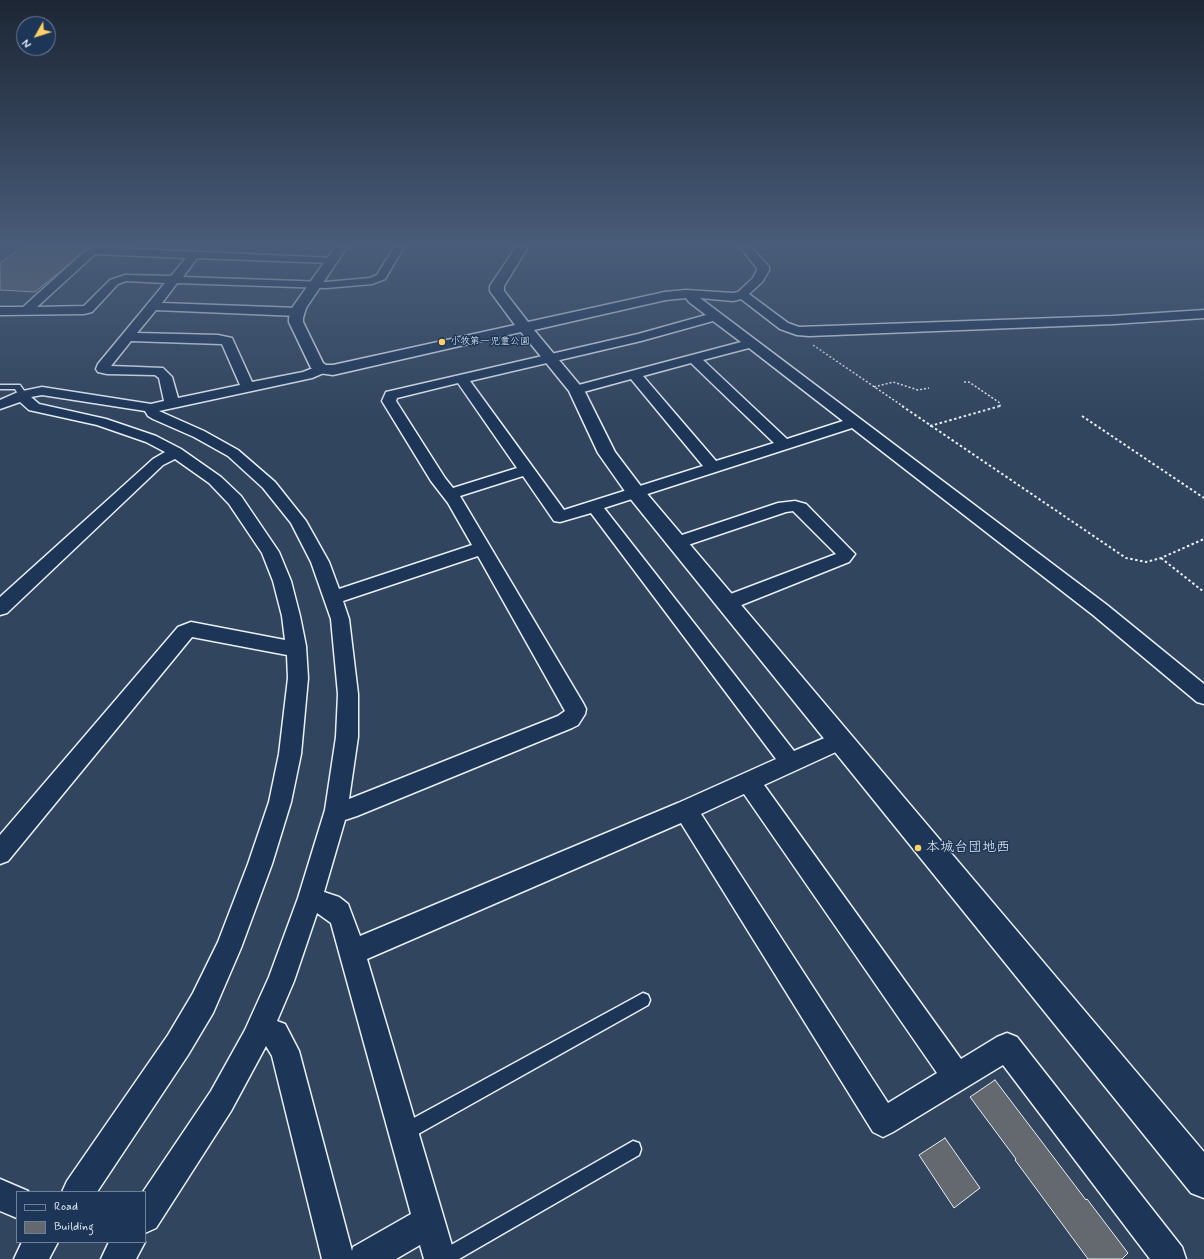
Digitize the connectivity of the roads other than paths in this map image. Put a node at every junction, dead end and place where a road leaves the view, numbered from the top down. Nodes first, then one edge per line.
1 (32, 306) edge
2 (91, 306) edge
3 (152, 306) joint
4 (302, 306) edge
5 (508, 306) edge
6 (621, 306) edge
7 (702, 306) edge
8 (757, 306) edge
9 (0, 311) edge
10 (26, 311) junction
11 (298, 312) junction
12 (1204, 314) edge
13 (716, 316) junction
14 (524, 327) junction
15 (127, 336) junction
16 (752, 343) junction
17 (550, 358) junction
18 (694, 359) junction
19 (321, 369) junction
20 (634, 374) junction
21 (462, 379) junction
22 (247, 386) junction
23 (0, 387) edge
24 (576, 390) junction
25 (23, 395) junction
26 (0, 405) edge
27 (162, 406) junction
28 (854, 422) junction
29 (785, 445) junction
30 (176, 452) junction
31 (713, 468) junction
32 (527, 470) junction
33 (636, 493) junction
34 (450, 494) junction
35 (594, 506) junction
36 (676, 543) junction
37 (482, 548) junction
38 (333, 598) junction
39 (727, 603) junction
40 (0, 608) edge
41 (296, 646) junction
42 (1204, 696) edge
43 (841, 740) junction
44 (791, 763) junction
45 (748, 781) junction
46 (336, 810) junction
47 (686, 810) junction
48 (0, 853) edge
49 (310, 898) junction
50 (351, 953) junction
51 (643, 1000) dead end
52 (260, 1030) junction
53 (957, 1077) junction
54 (404, 1133) junction
55 (633, 1149) dead end
56 (1204, 1180) edge
57 (79, 1191) edge
58 (0, 1195) edge
59 (16, 1202) edge
60 (146, 1215) edge
61 (429, 1221) junction
62 (41, 1243) edge
63 (127, 1243) edge
64 (30, 1259) edge
65 (117, 1259) edge
66 (338, 1259) edge
67 (365, 1259) edge
68 (440, 1259) edge
69 (443, 1259) edge
70 (1170, 1259) edge

1 - 10 street
2 - 10 street
3 - 11 street
3 - 15 street
4 - 11 street
5 - 14 street
6 - 14 street
7 - 13 street
8 - 12 street
9 - 10 street
11 - 19 street
13 - 16 street
13 - 17 street
14 - 17 street
14 - 19 street
15 - 22 street
15 - 27 street
16 - 18 street
16 - 28 street
17 - 21 street
17 - 24 street
18 - 20 street
18 - 29 street
19 - 22 street
20 - 24 street
20 - 31 street
21 - 32 street
21 - 34 street
22 - 27 street
23 - 25 lane
24 - 33 street
25 - 26 street
25 - 27 street
25 - 30 street
27 - 38 street
28 - 29 street
28 - 42 street
29 - 31 street
30 - 40 street
30 - 41 street
31 - 33 street
32 - 34 street
32 - 35 street
33 - 35 street
33 - 36 street
34 - 37 street
35 - 44 street
36 - 39 street
36 - 39 street
37 - 38 street
37 - 46 street
38 - 46 street
39 - 43 street
41 - 48 street
41 - 57 street
43 - 44 street
43 - 56 street
44 - 45 street
45 - 47 street
45 - 53 street
46 - 49 street
47 - 50 street
47 - 53 street
49 - 50 street
49 - 52 street
50 - 54 street
51 - 54 lane
52 - 60 street
52 - 66 street
53 - 70 street
54 - 61 street
55 - 69 lane
58 - 59 street
61 - 67 street
61 - 68 street
62 - 64 street
63 - 65 street

